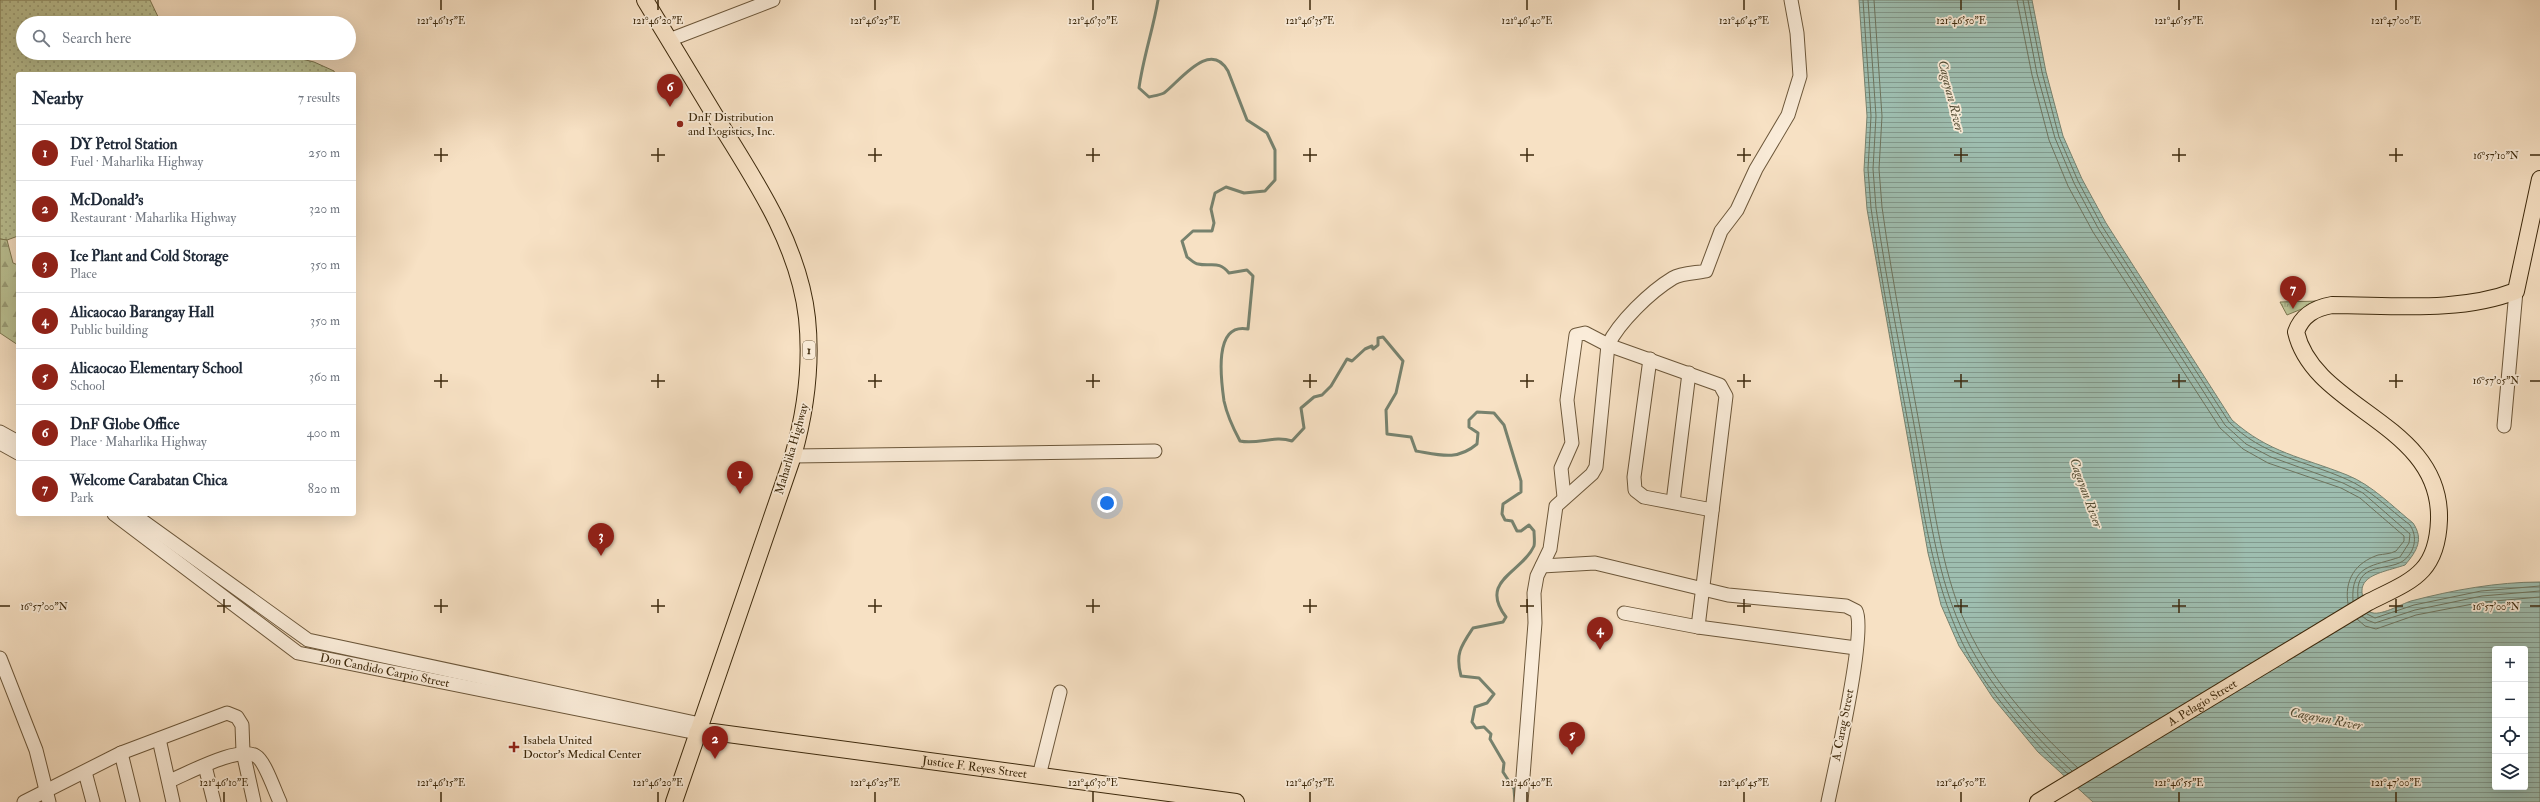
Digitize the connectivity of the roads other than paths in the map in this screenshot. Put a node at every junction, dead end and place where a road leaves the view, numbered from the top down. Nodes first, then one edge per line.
1 (645, 0) edge
2 (774, 0) edge
3 (1791, 0) edge
4 (669, 40) junction
5 (2540, 179) edge
6 (2536, 228) edge
7 (2516, 291) junction
8 (1608, 345) junction
9 (1650, 359) junction
10 (1689, 374) junction
11 (2504, 426) dead end
12 (0, 432) edge
13 (16, 441) edge
14 (0, 443) edge
15 (1155, 451) dead end
16 (16, 452) edge
17 (793, 456) junction
18 (1564, 497) junction
19 (1673, 502) junction
20 (1712, 510) junction
21 (117, 516) edge
22 (136, 516) edge
23 (1542, 566) junction
24 (1703, 589) junction
25 (1624, 613) dead end
26 (1698, 627) junction
27 (1856, 648) junction
28 (0, 658) edge
29 (1060, 692) dead end
30 (704, 729) junction
31 (159, 739) junction
32 (244, 752) junction
33 (121, 753) junction
34 (205, 766) junction
35 (85, 772) junction
36 (1039, 776) junction
37 (169, 781) junction
38 (48, 796) edge
39 (24, 802) edge
40 (92, 802) edge
41 (133, 802) edge
42 (174, 802) edge
43 (214, 802) edge
44 (254, 802) edge
45 (280, 802) edge
46 (674, 802) edge
47 (1227, 802) edge
48 (1521, 802) edge
49 (1828, 802) edge
50 (2038, 802) edge

1 - 4 main road, Maharlika Highway / 1
2 - 4 street
3 - 8 street
4 - 17 main road, Maharlika Highway / 1
5 - 6 main road
6 - 7 main road
7 - 11 street
7 - 50 main road, A. Pelagio Street
8 - 9 street
8 - 18 street
8 - 18 street
9 - 10 street
9 - 19 street
10 - 19 street
10 - 20 street
12 - 13 street
14 - 16 street
15 - 17 street
17 - 30 main road, Maharlika Highway / 1
18 - 23 street
19 - 20 street
20 - 24 street
21 - 30 street, Don Candido Carpio Street
22 - 30 street, Don Candido Carpio Street
23 - 24 street, A. Carag Street
23 - 48 street
24 - 26 street
24 - 27 street, A. Carag Street
25 - 26 street
26 - 27 street
27 - 49 street, A. Carag Street
28 - 38 street
29 - 36 street
30 - 36 main road, Justice F. Reyes Street
30 - 46 main road, Maharlika Highway / 1
31 - 32 street
31 - 33 street
31 - 37 street
32 - 34 street
32 - 44 street
32 - 45 street
33 - 35 street
33 - 41 street
34 - 37 street
34 - 43 street
35 - 38 street
35 - 40 street
36 - 47 main road, Justice F. Reyes Street
37 - 42 street
38 - 39 street

